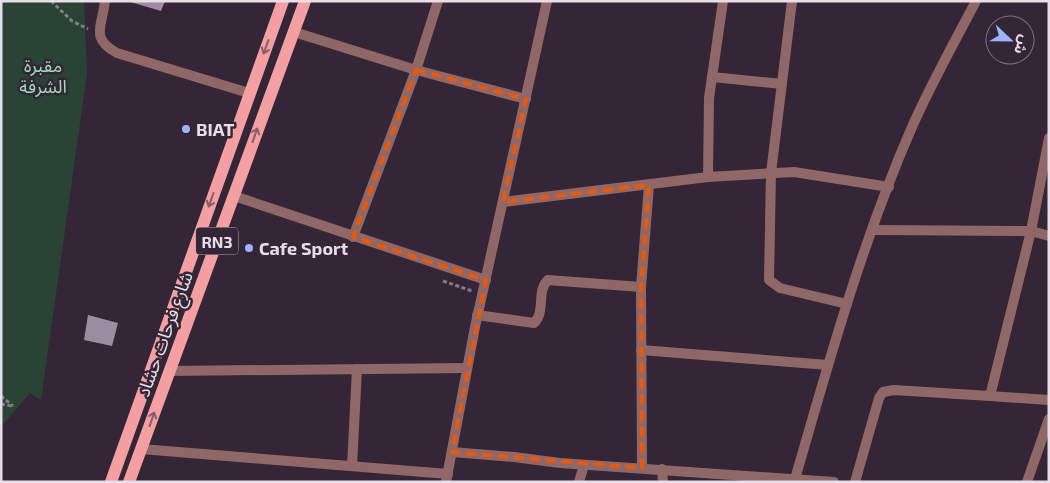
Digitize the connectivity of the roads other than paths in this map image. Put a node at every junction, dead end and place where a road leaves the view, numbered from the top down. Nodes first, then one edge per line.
1 (283, 1) edge
2 (305, 1) edge
3 (438, 1) edge
4 (547, 1) edge
5 (723, 1) edge
6 (792, 1) edge
7 (976, 1) edge
8 (105, 2) edge
9 (294, 32) junction
10 (416, 70) junction
11 (712, 77) junction
12 (782, 84) junction
13 (249, 93) junction
14 (526, 99) junction
15 (1049, 138) edge
16 (230, 148) junction
17 (249, 154) junction
18 (771, 173) junction
19 (708, 177) junction
20 (649, 185) junction
21 (889, 187) junction
22 (234, 196) junction
23 (503, 202) junction
24 (873, 230) junction
25 (1031, 231) junction
26 (1049, 236) edge
27 (353, 237) junction
28 (486, 280) junction
29 (641, 287) junction
30 (847, 304) junction
31 (477, 315) junction
32 (641, 350) junction
33 (828, 365) junction
34 (467, 368) junction
35 (357, 369) junction
36 (169, 371) junction
37 (990, 396) junction
38 (1049, 400) edge
39 (1049, 419) edge
40 (141, 449) junction
41 (452, 452) junction
42 (584, 465) junction
43 (352, 466) junction
44 (642, 468) junction
45 (662, 469) junction
46 (447, 478) edge
47 (795, 479) junction
48 (111, 482) edge
49 (130, 482) edge
50 (579, 482) edge
51 (663, 482) edge
52 (834, 482) edge
53 (855, 482) edge
54 (1027, 482) edge

1 -> 13 main road, شارع فرحات حشاد / RN3
2 - 9 main road, شارع فرحات حشاد / RN3
3 - 10 street
4 - 14 street
5 - 11 street
6 - 12 street
7 - 21 street
8 - 13 street
9 - 10 street
17 -> 9 main road, شارع فرحات حشاد / RN3
10 - 14 street
10 - 27 street
11 - 12 street
11 - 19 street
12 - 18 street
13 - 16 main road, شارع فرحات حشاد / RN3
14 - 23 street
15 - 25 street
16 - 17 main road
16 -> 48 main road, شارع فرحات حشاد / RN3
17 - 22 main road, شارع فرحات حشاد / RN3
18 - 19 street
18 - 21 street
18 - 30 street
19 - 20 street
20 - 23 street
20 - 29 street
21 - 24 street
22 - 27 street
22 - 36 main road, شارع فرحات حشاد / RN3
23 - 28 street
24 - 25 street
24 - 30 street
25 - 26 street
25 - 37 street
27 - 28 street
28 - 31 street
29 - 31 street
29 - 32 street
30 - 33 street
31 - 34 street
32 - 33 street
32 - 44 street
33 - 47 street
34 - 35 street
34 - 41 street
35 - 36 street
35 - 43 street
40 -> 36 main road, شارع فرحات حشاد / RN3
37 - 38 street
37 - 53 street
39 - 54 street
40 - 43 street
40 - 49 main road, شارع فرحات حشاد / RN3
41 - 42 street
41 - 46 street
42 - 44 street
42 - 50 street
43 - 46 street
44 - 45 street
45 - 47 street
45 - 51 street
47 - 52 street

